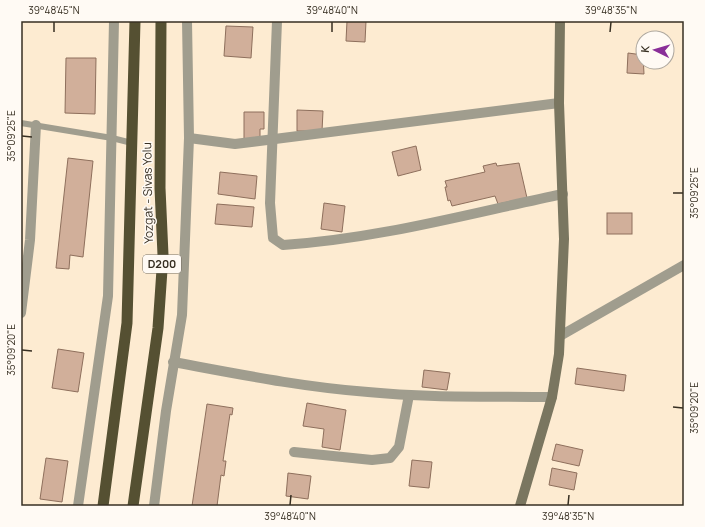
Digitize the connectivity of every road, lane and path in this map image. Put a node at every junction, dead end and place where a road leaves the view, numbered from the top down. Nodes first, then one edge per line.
1 (114, 21) edge
2 (136, 21) edge
3 (161, 21) edge
4 (187, 21) edge
5 (277, 21) edge
6 (560, 21) edge
7 (559, 103) junction
8 (21, 123) edge
9 (36, 125) junction
10 (112, 138) junction
11 (189, 138) junction
12 (272, 140) junction
13 (132, 144) junction
14 (563, 194) junction
15 (684, 265) edge
16 (21, 313) edge
17 (560, 336) junction
18 (173, 362) junction
19 (408, 395) junction
20 (552, 397) junction
21 (294, 452) dead end
22 (78, 506) edge
23 (103, 506) edge
24 (133, 506) edge
25 (154, 506) edge
26 (520, 506) edge

1 - 10 street
2 - 13 highway, Yozgat - Sivas Yolu / D200
3 - 24 highway, Yozgat - Sivas Yolu / D200
4 - 11 street
5 - 12 street
6 - 7 main road
7 - 12 street
7 - 14 main road
8 - 9 lane
9 - 10 lane
9 - 16 street
10 - 13 lane
10 - 22 street
11 - 12 street
11 - 18 street
12 - 14 street
13 - 23 highway, Yozgat - Sivas Yolu / D200
14 - 17 main road
15 - 17 street
17 - 20 main road
18 - 19 street
18 - 25 street
19 - 20 street
19 - 21 street
20 - 26 main road

